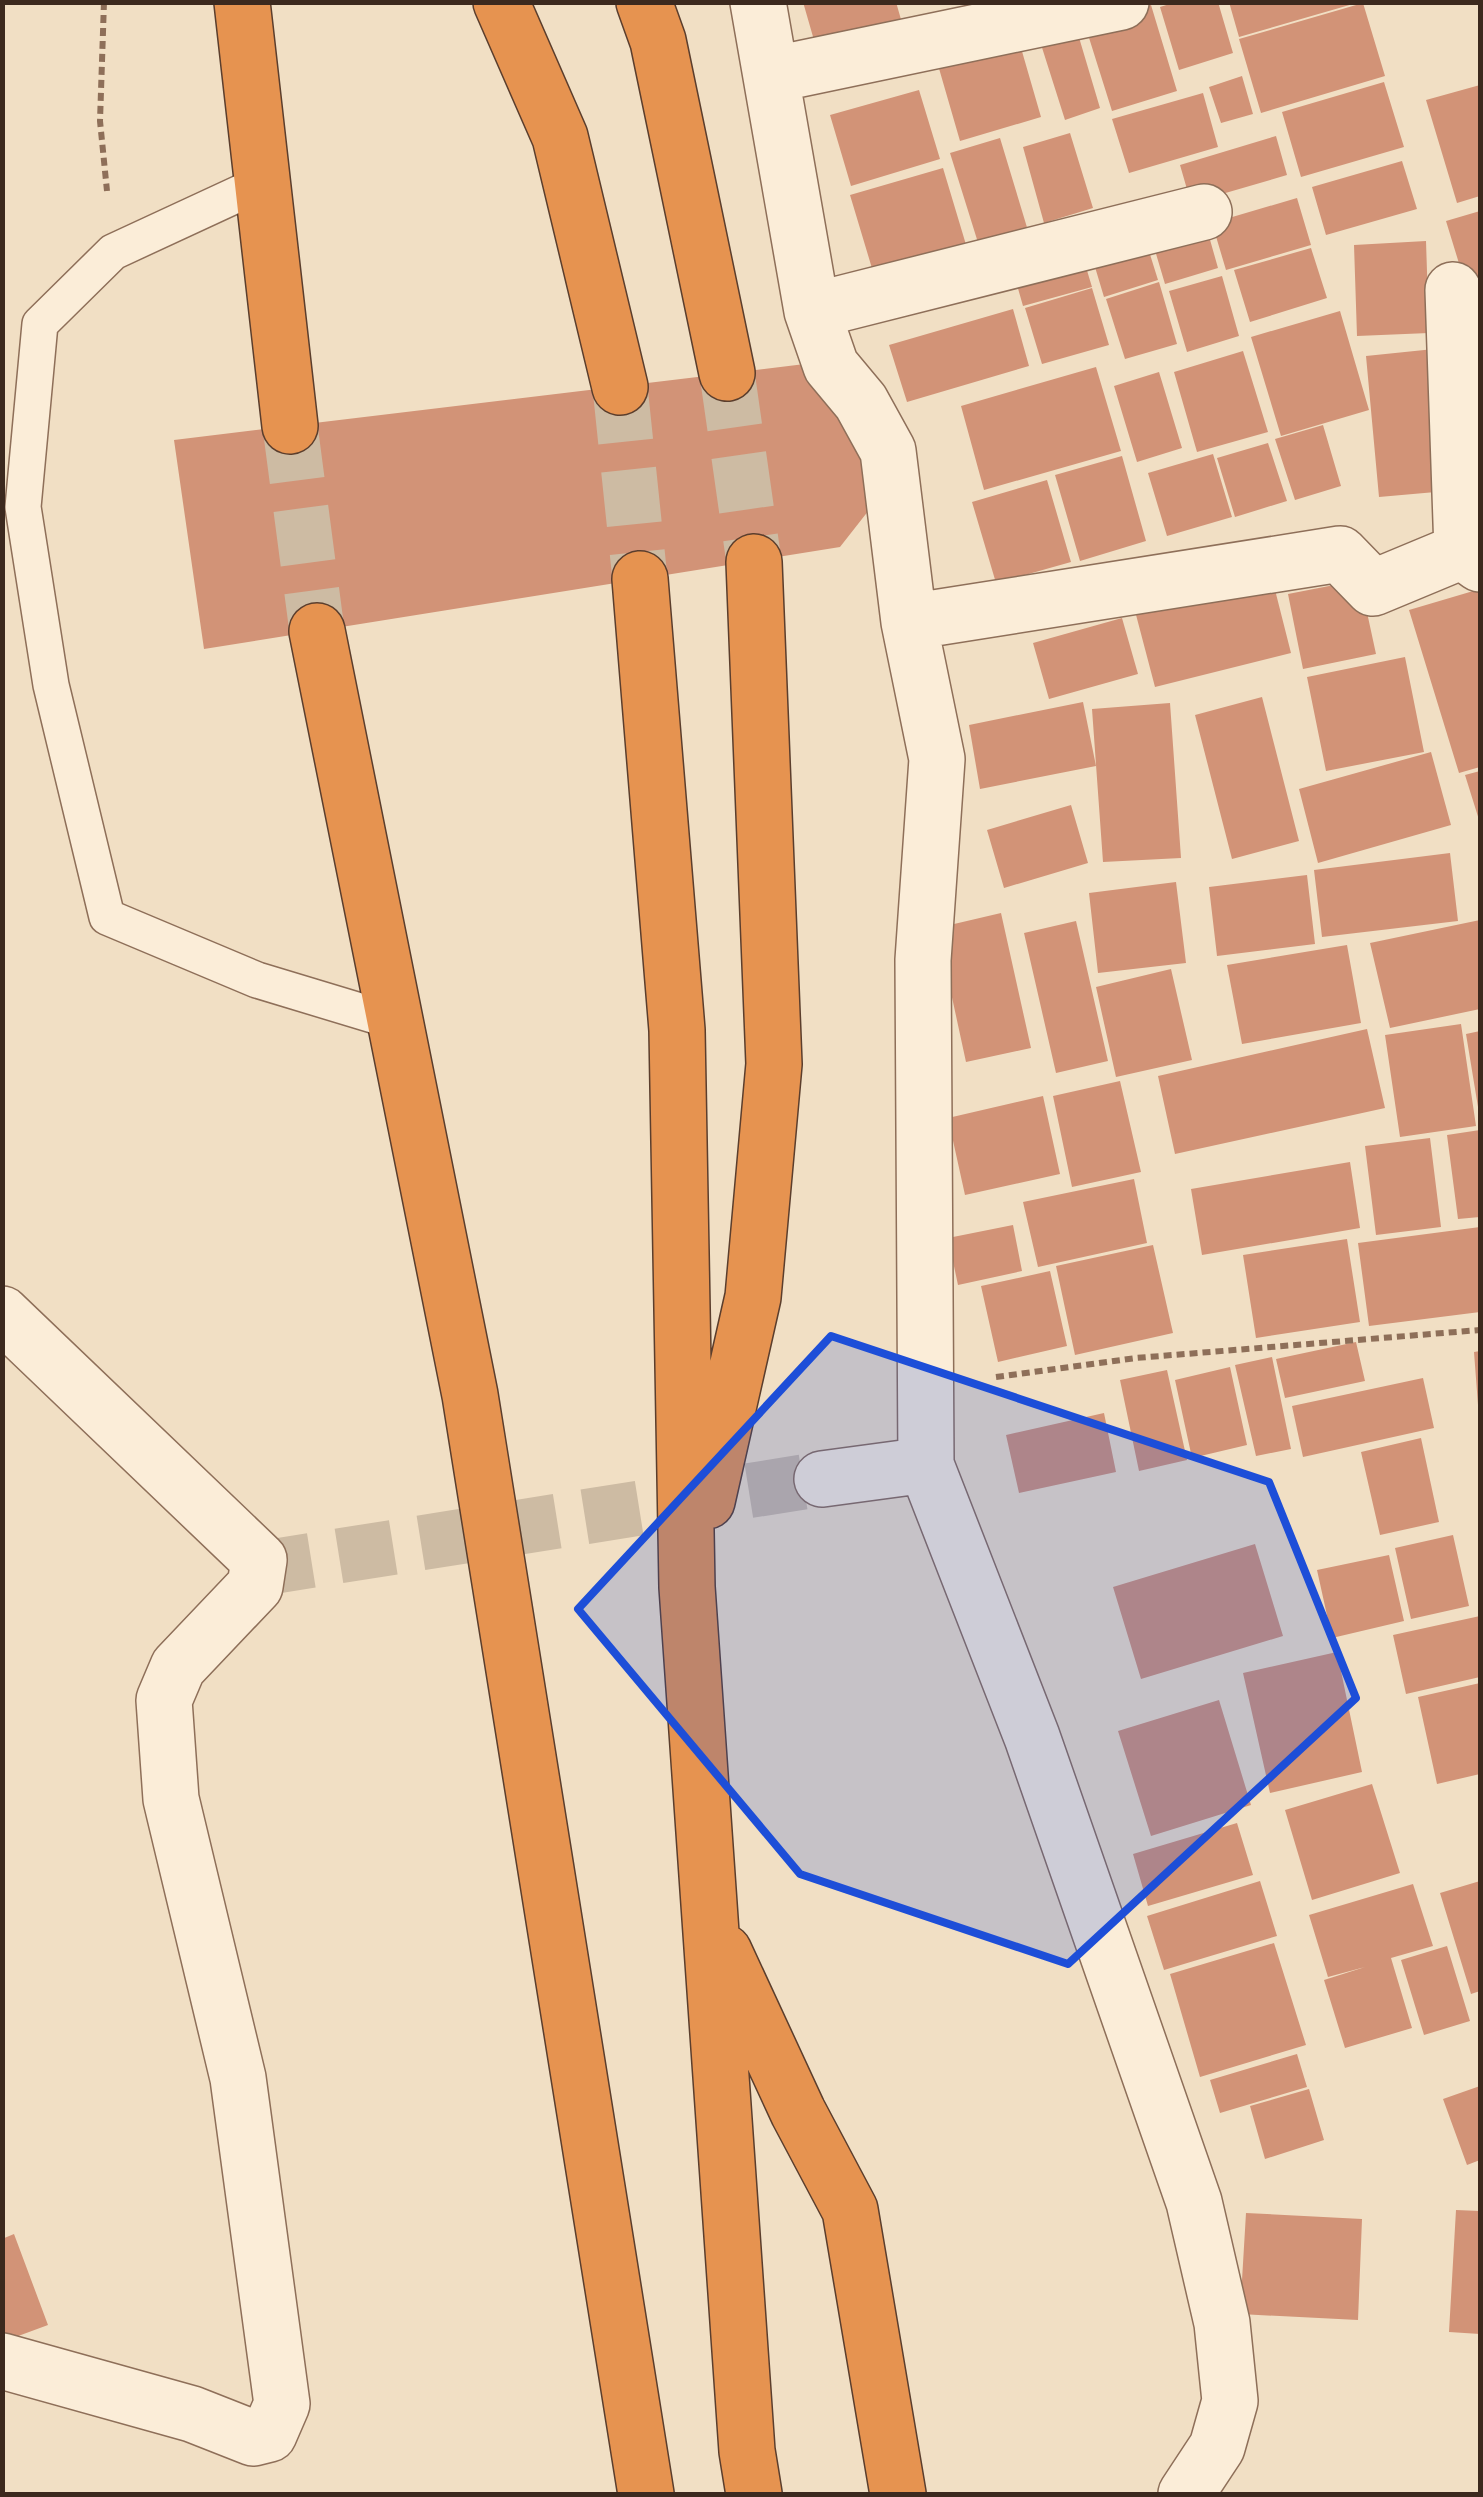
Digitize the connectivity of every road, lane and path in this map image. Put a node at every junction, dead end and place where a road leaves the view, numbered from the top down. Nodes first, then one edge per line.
1 (104, 2) edge
2 (242, 2) edge
3 (501, 2) edge
4 (644, 2) edge
5 (758, 2) edge
6 (1122, 2) edge
7 (771, 74) junction
8 (262, 182) junction
9 (1204, 212) dead end
10 (113, 252) junction
11 (1453, 290) dead end
12 (812, 311) junction
13 (726, 374) tunnel mouth
14 (620, 387) tunnel mouth
15 (290, 426) tunnel mouth
16 (1472, 558) edge
17 (754, 562) tunnel mouth
18 (640, 579) tunnel mouth
19 (908, 622) junction
20 (317, 631) tunnel mouth
21 (396, 1022) junction
22 (2, 1314) edge
23 (1480, 1330) edge
24 (925, 1387) junction
25 (926, 1465) junction
26 (822, 1479) tunnel mouth
27 (687, 1587) junction
28 (710, 1922) junction
29 (2, 2361) edge
30 (646, 2494) edge
31 (754, 2494) edge
32 (898, 2494) edge
33 (1186, 2494) edge

1 - 10 path
2 - 8 highway
3 - 14 highway
4 - 13 highway
5 - 7 street
6 - 7 street
7 - 12 street
8 - 10 lane
8 - 15 highway
9 - 12 street
10 - 21 lane
11 - 16 street
12 - 19 street
16 - 19 street
17 - 27 highway
18 - 27 highway
19 - 24 street
20 - 21 highway
21 - 30 highway
22 - 29 street
23 - 24 path
24 - 25 street
25 - 26 street
25 - 33 street
27 - 28 highway
28 - 31 highway
28 - 32 highway

